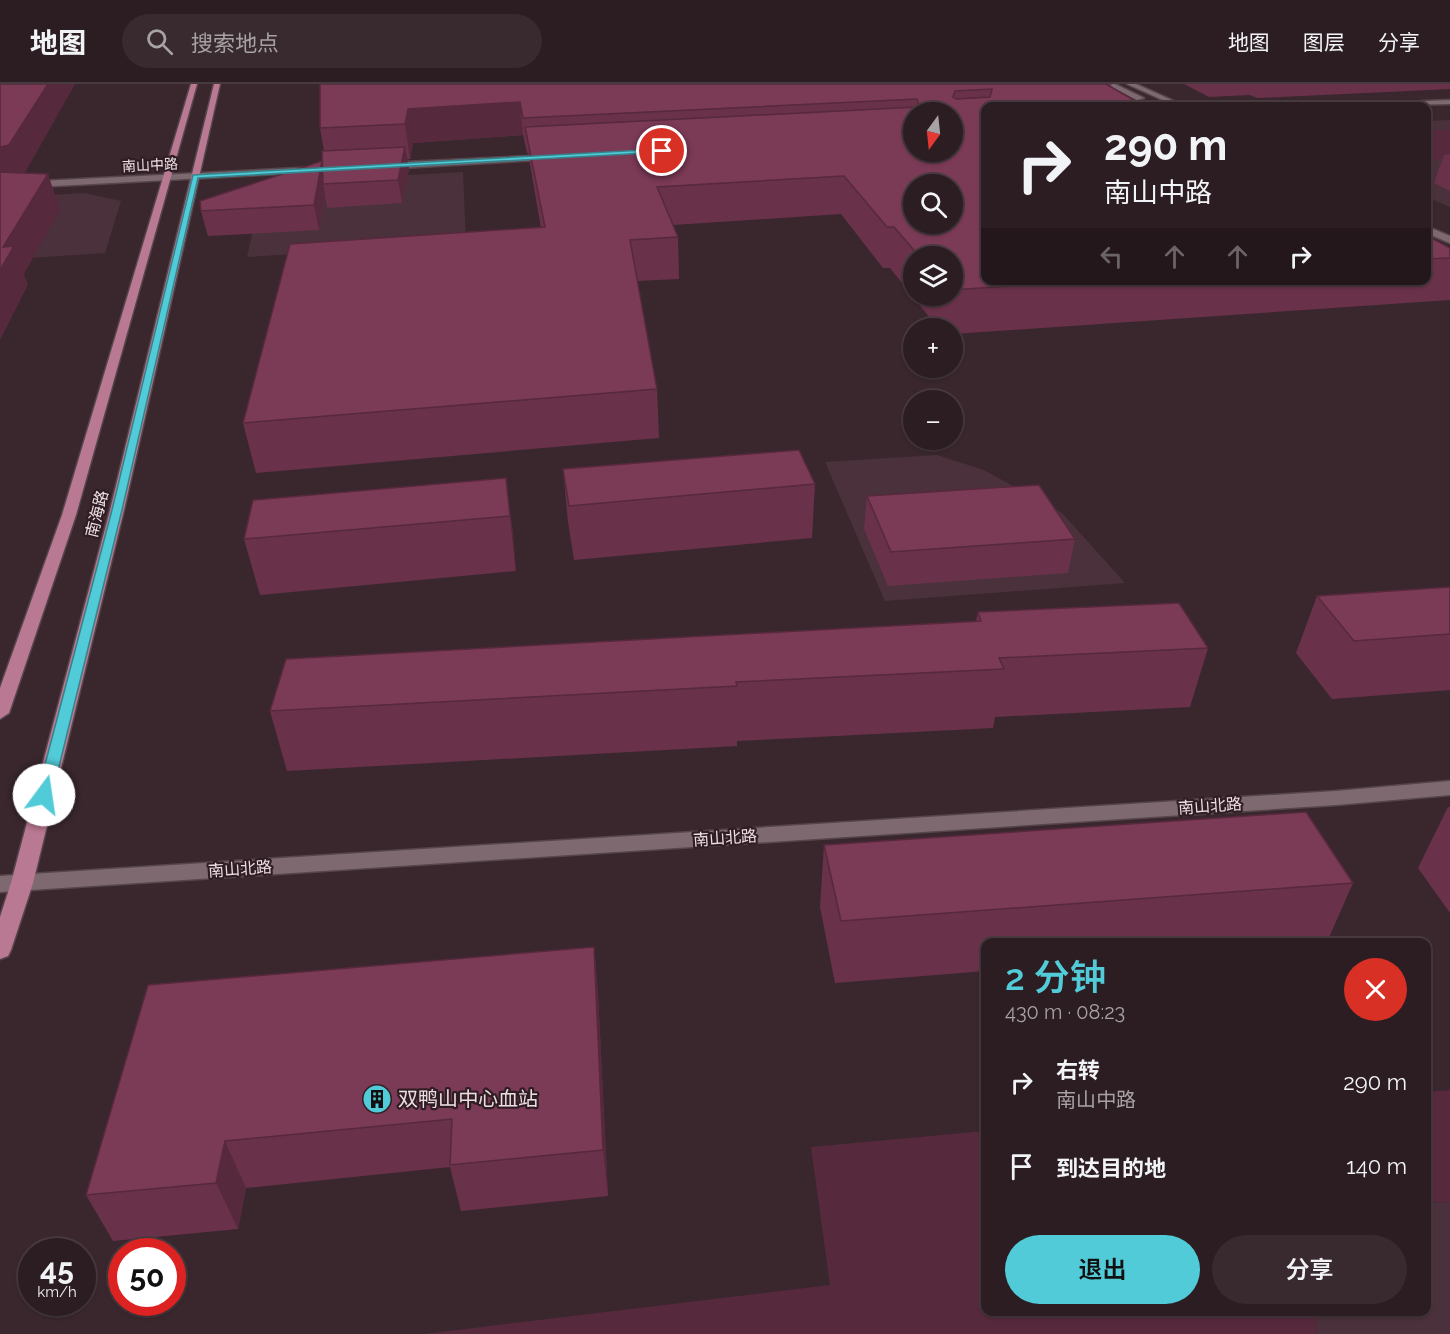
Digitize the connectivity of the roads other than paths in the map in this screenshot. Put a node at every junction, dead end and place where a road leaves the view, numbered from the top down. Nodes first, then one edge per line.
1 (194, 84) edge
2 (217, 84) edge
3 (1109, 84) edge
4 (1130, 84) edge
5 (1148, 102) dead end
6 (1172, 102) edge
7 (1450, 102) edge
8 (1431, 103) edge
9 (1450, 108) edge
10 (1431, 109) edge
11 (559, 153) edge
12 (372, 163) edge
13 (325, 165) edge
14 (196, 172) junction
15 (166, 174) junction
16 (0, 179) edge
17 (0, 186) edge
18 (1431, 219) edge
19 (1450, 228) edge
20 (1431, 231) edge
21 (1450, 240) edge
22 (0, 713) edge
23 (1450, 788) edge
24 (22, 883) junction
25 (0, 884) edge
26 (0, 950) edge

1 - 15 main road, 南海路
2 - 14 main road, 南海路
3 - 5 street
4 - 6 street
7 - 8 street
9 - 10 street
11 - 12 street
13 - 14 street, 南山中路
14 - 15 street, 南山中路
14 - 24 main road, 南海路
15 - 16 street, 南山中路
15 - 17 street, 南山中路
15 - 22 main road, 南海路
18 - 19 street
20 - 21 street
23 - 24 street, 南山北路
24 - 25 street, 南山北路
24 - 26 main road, 南海路

